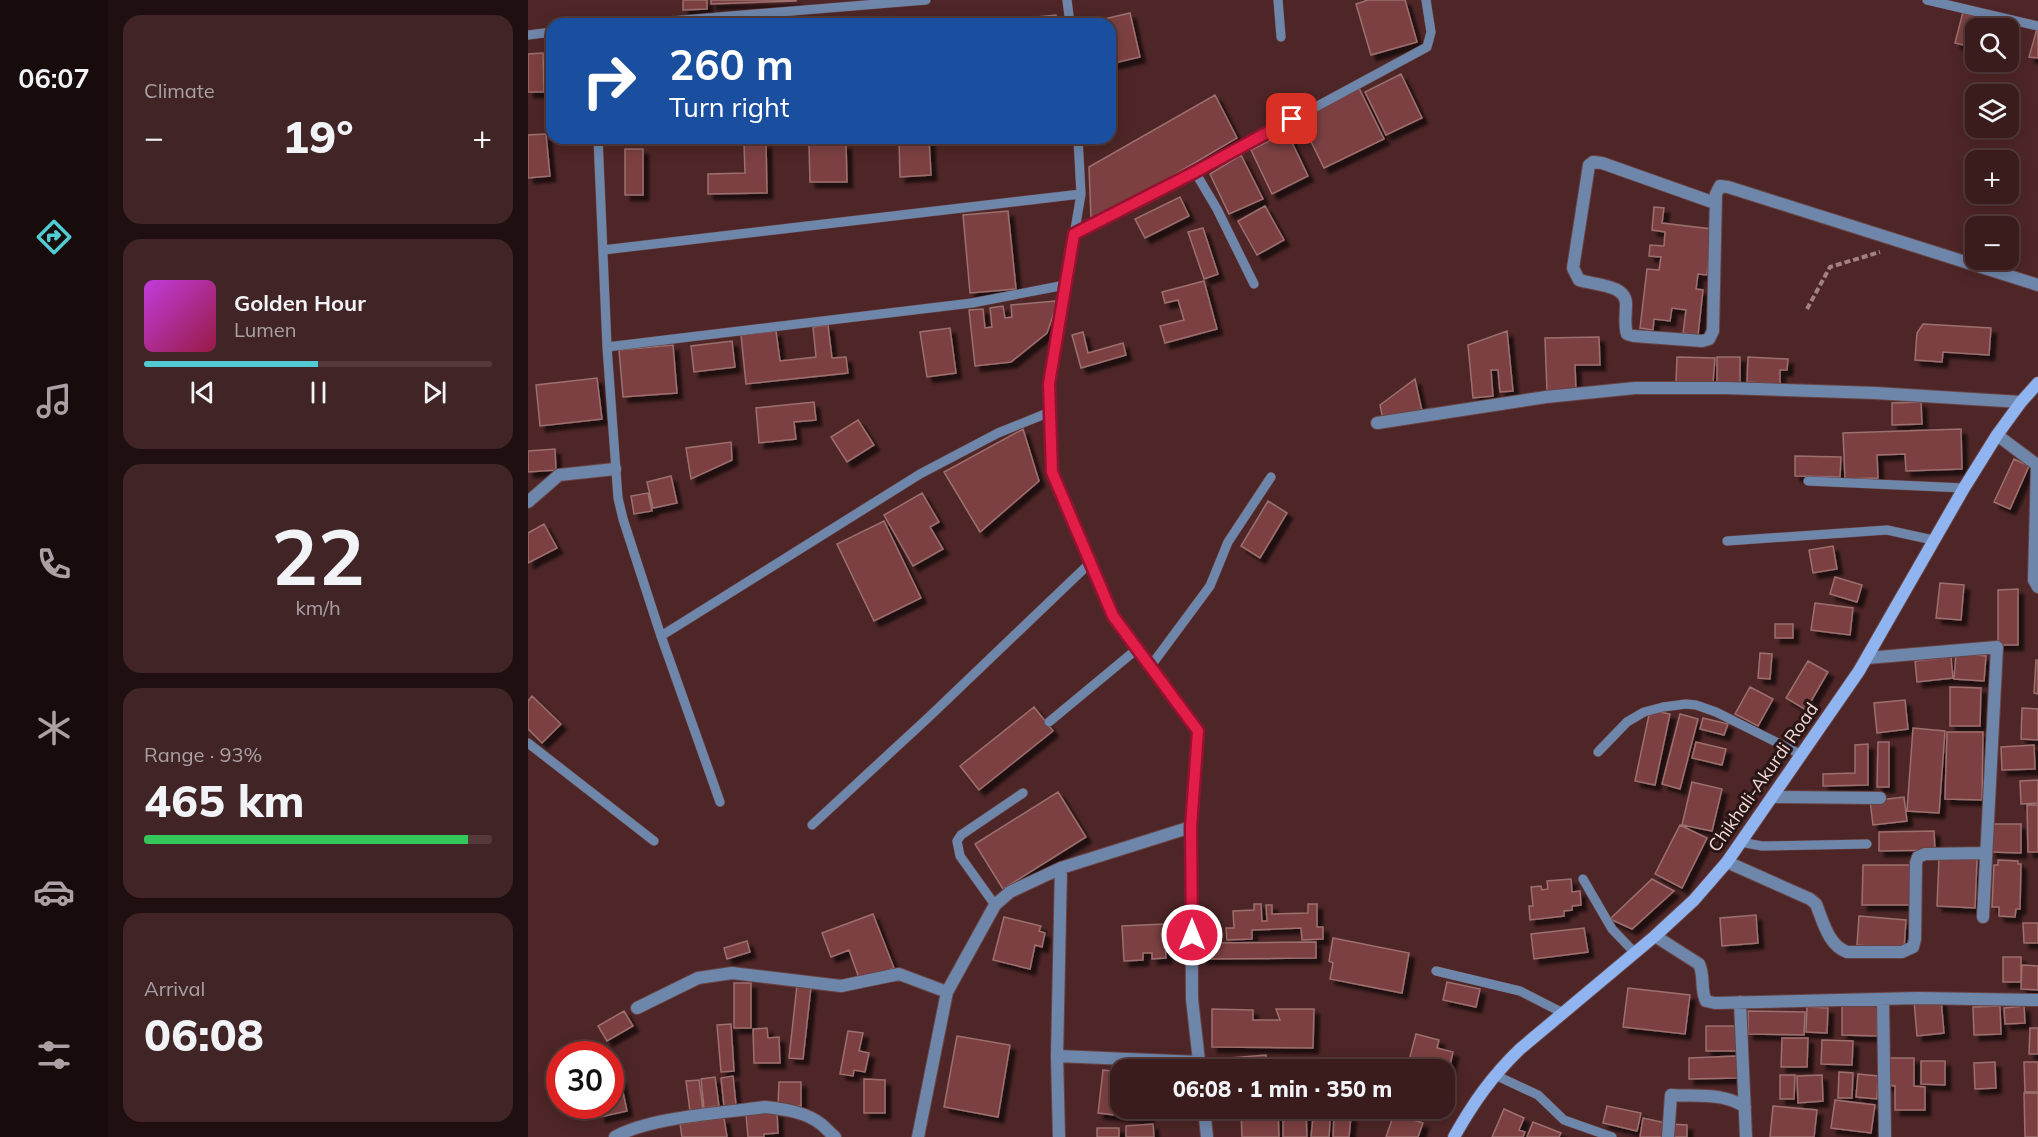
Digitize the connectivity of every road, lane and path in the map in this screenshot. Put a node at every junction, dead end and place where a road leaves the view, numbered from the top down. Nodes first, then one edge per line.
1 (926, 0) edge
2 (1067, 0) edge
3 (1278, 0) edge
4 (1426, 0) edge
5 (1927, 0) edge
6 (708, 18) edge
7 (1069, 18) edge
8 (2038, 26) edge
9 (546, 33) edge
10 (528, 35) edge
11 (1281, 37) dead end
12 (598, 144) edge
13 (1078, 144) edge
14 (1195, 172) junction
15 (1081, 194) junction
16 (1715, 203) junction
17 (1074, 234) junction
18 (1906, 243) junction
19 (603, 250) junction
20 (1254, 284) dead end
21 (1065, 285) junction
22 (2038, 285) edge
23 (1807, 309) dead end
24 (607, 347) junction
25 (2038, 383) edge
26 (2021, 402) junction
27 (1050, 412) junction
28 (1377, 423) dead end
29 (1997, 435) junction
30 (615, 469) junction
31 (1271, 477) dead end
32 (1808, 481) dead end
33 (1964, 488) junction
34 (528, 502) edge
35 (1933, 540) junction
36 (1727, 541) dead end
37 (1090, 563) junction
38 (2038, 587) edge
39 (661, 636) junction
40 (1137, 649) junction
41 (1867, 658) junction
42 (1150, 667) junction
43 (1049, 722) dead end
44 (528, 743) edge
45 (1598, 752) dead end
46 (1800, 754) junction
47 (1023, 793) dead end
48 (1772, 797) junction
49 (1880, 798) dead end
50 (720, 802) dead end
51 (812, 825) dead end
52 (1191, 827) junction
53 (654, 841) dead end
54 (1740, 842) junction
55 (1867, 844) dead end
56 (1986, 853) junction
57 (1726, 862) junction
58 (1061, 867) junction
59 (1583, 879) dead end
60 (995, 905) junction
61 (1983, 917) dead end
62 (1655, 936) junction
63 (1635, 953) junction
64 (1436, 971) dead end
65 (947, 992) junction
66 (1883, 999) junction
67 (2038, 1000) edge
68 (1740, 1002) junction
69 (637, 1008) dead end
70 (1563, 1013) junction
71 (1058, 1056) junction
72 (1199, 1059) edge
73 (1110, 1060) edge
74 (1495, 1075) junction
75 (1745, 1107) junction
76 (1205, 1119) edge
77 (615, 1137) edge
78 (835, 1137) edge
79 (918, 1137) edge
80 (1059, 1137) edge
81 (1207, 1137) edge
82 (1454, 1137) edge
83 (1612, 1137) edge
84 (1668, 1137) edge
85 (1746, 1137) edge
86 (1885, 1137) edge

1 - 6 lane
2 - 7 lane
3 - 11 lane
4 - 14 lane
5 - 8 lane
9 - 10 lane
12 - 19 lane
13 - 15 lane
14 - 17 lane
14 - 20 lane
15 - 17 lane
15 - 19 lane
16 - 16 street
16 - 18 street
17 - 21 lane
18 - 22 street
18 - 23 path
19 - 24 lane
21 - 24 lane
21 - 27 lane
24 - 30 lane
25 - 26 main road, Chikhali-Akurdi Road
26 - 28 street
26 - 29 main road, Chikhali-Akurdi Road
27 - 37 lane
27 - 39 lane
29 - 33 main road, Chikhali-Akurdi Road
29 - 38 street
30 - 34 street
30 - 39 lane
31 - 42 lane
32 - 33 lane
33 - 35 main road, Chikhali-Akurdi Road
35 - 36 lane
35 - 41 main road, Chikhali-Akurdi Road
37 - 40 lane
37 - 51 lane
39 - 50 lane
40 - 42 lane
40 - 43 lane
41 - 46 main road, Chikhali-Akurdi Road
41 - 56 street
42 - 52 lane
44 - 53 lane
45 - 46 lane
46 - 48 main road, Chikhali-Akurdi Road
47 - 60 lane
48 - 49 street
48 - 54 main road, Chikhali-Akurdi Road
52 - 58 street
52 - 72 street
54 - 55 lane
54 - 57 main road, Chikhali-Akurdi Road
56 - 57 street
56 - 61 street
57 - 62 main road, Chikhali-Akurdi Road
58 - 60 street
58 - 71 street
59 - 63 lane
60 - 65 street
62 - 63 main road, Chikhali-Akurdi Road
62 - 68 street
63 - 70 main road, Chikhali-Akurdi Road
64 - 70 lane
65 - 69 street
65 - 79 street
66 - 67 street
66 - 68 street
66 - 86 street
68 - 75 street
70 - 74 main road, Chikhali-Akurdi Road
71 - 73 street
71 - 80 street
74 - 82 main road, Chikhali-Akurdi Road
74 - 83 lane
75 - 84 street
75 - 85 street
76 - 81 street
77 - 78 street

